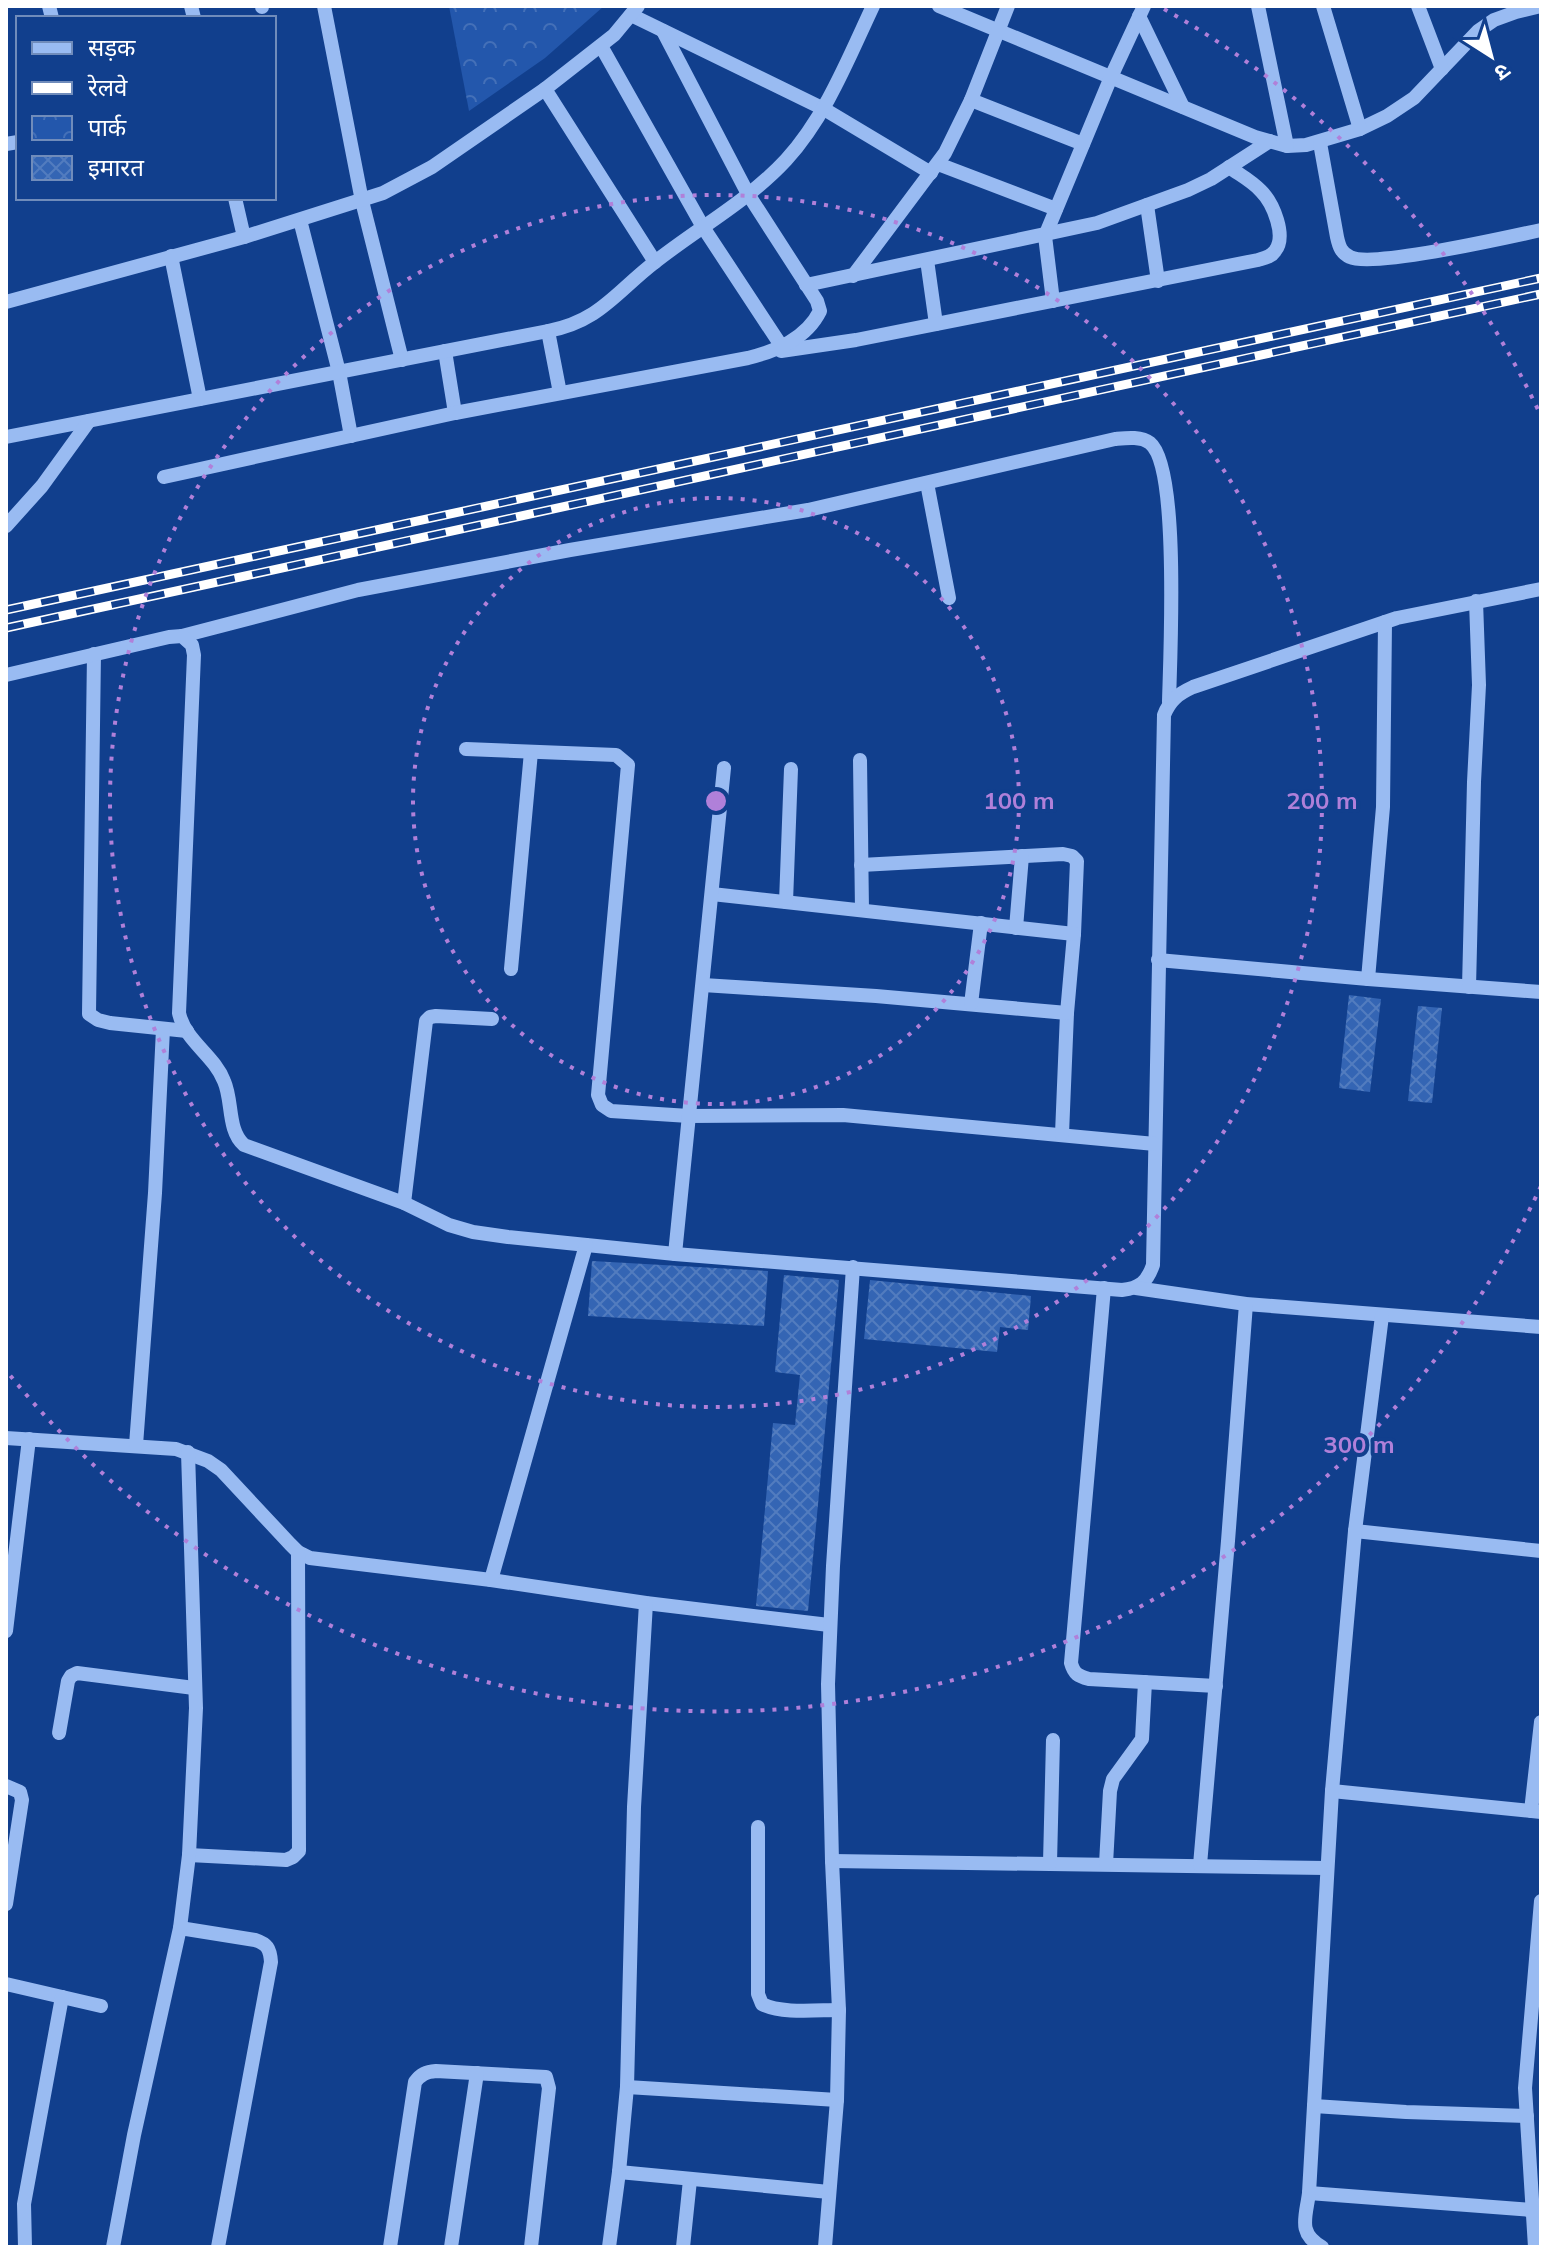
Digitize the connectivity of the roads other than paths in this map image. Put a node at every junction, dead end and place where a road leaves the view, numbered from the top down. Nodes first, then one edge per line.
1 (324, 6) edge
2 (873, 6) edge
3 (939, 6) edge
4 (1008, 6) edge
5 (1258, 6) edge
6 (1323, 6) edge
7 (1418, 6) edge
8 (1541, 6) edge
9 (635, 11) edge
10 (1141, 11) edge
11 (663, 31) junction
12 (999, 31) junction
13 (601, 46) junction
14 (1442, 69) junction
15 (1111, 77) junction
16 (545, 89) junction
17 (971, 100) junction
18 (1183, 107) junction
19 (824, 109) junction
20 (1360, 129) junction
21 (1270, 141) junction
22 (1320, 143) junction
23 (1083, 144) junction
24 (1287, 146) junction
25 (1229, 167) junction
26 (934, 169) junction
27 (748, 194) junction
28 (235, 200) edge
29 (362, 201) junction
30 (1147, 205) junction
31 (1056, 209) junction
32 (300, 220) junction
33 (703, 227) junction
34 (1541, 230) edge
35 (1045, 236) junction
36 (244, 237) junction
37 (171, 256) junction
38 (927, 260) junction
39 (655, 262) junction
40 (853, 276) junction
41 (1158, 281) junction
42 (806, 285) junction
43 (1053, 301) junction
44 (6, 302) edge
45 (936, 324) junction
46 (548, 331) junction
47 (776, 350) junction
48 (445, 351) junction
49 (402, 360) junction
50 (339, 372) junction
51 (560, 393) junction
52 (200, 399) junction
53 (455, 413) junction
54 (89, 421) junction
55 (351, 436) junction
56 (6, 437) edge
57 (164, 477) dead end
58 (927, 483) junction
59 (6, 526) edge
60 (1541, 589) edge
61 (949, 598) dead end
62 (1476, 601) junction
63 (1385, 622) junction
64 (182, 636) junction
65 (94, 654) junction
66 (6, 675) edge
67 (1169, 702) junction
68 (466, 749) dead end
69 (531, 752) junction
70 (860, 760) dead end
71 (724, 768) dead end
72 (791, 769) dead end
73 (1022, 856) junction
74 (861, 865) junction
75 (712, 894) junction
76 (786, 902) junction
77 (862, 910) junction
78 (981, 923) junction
79 (1016, 928) junction
80 (1074, 934) junction
81 (1158, 960) junction
82 (511, 969) dead end
83 (1368, 979) junction
84 (703, 985) junction
85 (1469, 987) junction
86 (1541, 992) edge
87 (971, 1004) junction
88 (1067, 1013) junction
89 (492, 1019) dead end
90 (163, 1029) junction
91 (187, 1031) junction
92 (689, 1116) junction
93 (1062, 1134) junction
94 (1155, 1144) junction
95 (404, 1203) junction
96 (586, 1245) junction
97 (675, 1254) junction
98 (853, 1267) junction
99 (1104, 1288) junction
100 (1136, 1288) junction
101 (1246, 1304) junction
102 (1382, 1316) junction
103 (1541, 1327) edge
104 (6, 1438) edge
105 (29, 1439) junction
106 (136, 1445) junction
107 (188, 1452) junction
108 (1355, 1531) junction
109 (1541, 1551) edge
110 (298, 1552) junction
111 (491, 1580) junction
112 (646, 1603) junction
113 (829, 1625) junction
114 (6, 1631) edge
115 (1145, 1682) junction
116 (1216, 1686) junction
117 (194, 1688) junction
118 (1541, 1722) edge
119 (59, 1733) dead end
120 (1053, 1740) dead end
121 (6, 1786) edge
122 (1332, 1791) junction
123 (1536, 1811) edge
124 (758, 1827) dead end
125 (189, 1855) junction
126 (832, 1861) junction
127 (1050, 1863) junction
128 (1106, 1864) junction
129 (1200, 1865) junction
130 (1326, 1868) junction
131 (1541, 1901) edge
132 (6, 1904) edge
133 (180, 1928) junction
134 (6, 1984) edge
135 (62, 1997) junction
136 (101, 2006) dead end
137 (839, 2010) junction
138 (477, 2073) junction
139 (627, 2087) junction
140 (837, 2100) junction
141 (1314, 2106) junction
142 (1527, 2116) junction
143 (619, 2172) junction
144 (690, 2180) junction
145 (829, 2192) junction
146 (1309, 2193) junction
147 (1532, 2210) junction
148 (25, 2247) edge
149 (113, 2247) edge
150 (218, 2247) edge
151 (390, 2247) edge
152 (451, 2247) edge
153 (531, 2247) edge
154 (609, 2247) edge
155 (683, 2247) edge
156 (825, 2247) edge
157 (1322, 2247) edge
158 (1535, 2247) edge

1 - 29 street
2 - 19 street
3 - 12 street
4 - 12 street
5 - 24 street
6 - 20 street
7 - 14 street
8 - 14 street
9 - 11 street
9 - 13 street
10 - 15 street
10 - 18 street
11 - 19 street
11 - 27 street
12 - 15 street
12 - 17 street
13 - 16 street
13 - 33 street
14 - 20 street
15 - 18 street
15 - 23 street
16 - 29 street
16 - 39 street
17 - 23 street
17 - 26 street
18 - 21 street
19 - 26 street
19 - 27 street
20 - 22 street
21 - 24 street
21 - 25 street
22 - 24 street
22 - 34 street
23 - 31 street
25 - 30 street
25 - 41 street
26 - 31 street
26 - 40 street
27 - 33 street
27 - 42 street
28 - 36 street
29 - 32 street
29 - 49 street
30 - 35 street
30 - 41 street
31 - 35 street
32 - 36 street
32 - 50 street
33 - 39 street
33 - 47 street
35 - 38 street
35 - 43 street
36 - 37 street
37 - 44 street
37 - 52 street
38 - 40 street
38 - 45 street
39 - 46 street
40 - 42 street
41 - 43 street
42 - 47 street
43 - 45 street
45 - 47 street
46 - 48 street
46 - 51 street
47 - 51 street
48 - 49 street
48 - 53 street
49 - 50 street
50 - 52 street
50 - 55 street
51 - 53 street
52 - 54 street
53 - 55 street
54 - 56 street
54 - 59 street
55 - 57 street
58 - 61 street
58 - 64 street
58 - 67 street
60 - 62 street
62 - 63 street
62 - 85 street
63 - 67 street
63 - 83 street
64 - 65 street
64 - 91 street
65 - 66 street
65 - 90 street
67 - 81 street
68 - 69 street
69 - 82 street
69 - 92 street
70 - 74 street
71 - 75 street
72 - 76 street
73 - 74 street
73 - 79 street
73 - 80 street
74 - 77 street
75 - 76 street
75 - 84 street
76 - 77 street
77 - 78 street
78 - 79 street
78 - 87 street
79 - 80 street
80 - 88 street
81 - 83 street
81 - 94 street
83 - 85 street
84 - 87 street
84 - 92 street
85 - 86 street
87 - 88 street
88 - 93 street
89 - 95 street
90 - 91 street
90 - 106 street
91 - 95 street
92 - 93 street
92 - 97 street
93 - 94 street
94 - 100 street
95 - 96 street
96 - 97 street
96 - 111 street
97 - 98 street
98 - 99 street
98 - 113 street
99 - 100 street
99 - 115 street
100 - 101 street
101 - 102 street
101 - 116 street
102 - 103 street
102 - 108 street
104 - 105 street
105 - 106 street
105 - 114 street
106 - 107 street
107 - 110 street
107 - 117 street
108 - 109 street
108 - 122 street
110 - 111 street
110 - 125 street
111 - 112 street
112 - 113 street
112 - 139 street
113 - 126 street
115 - 116 street
115 - 128 street
116 - 129 street
117 - 119 street
117 - 125 street
118 - 123 street
120 - 127 street
121 - 132 street
122 - 123 street
122 - 130 street
124 - 137 street
125 - 133 street
126 - 127 street
126 - 137 street
127 - 128 street
128 - 129 street
129 - 130 street
130 - 141 street
131 - 142 street
133 - 149 street
133 - 150 street
134 - 135 street
135 - 136 street
135 - 148 street
137 - 140 street
138 - 151 street
138 - 152 street
138 - 153 street
139 - 140 street
139 - 143 street
140 - 145 street
141 - 142 street
141 - 146 street
142 - 147 street
143 - 144 street
143 - 154 street
144 - 145 street
144 - 155 street
145 - 156 street
146 - 147 street
146 - 157 street
147 - 158 street

